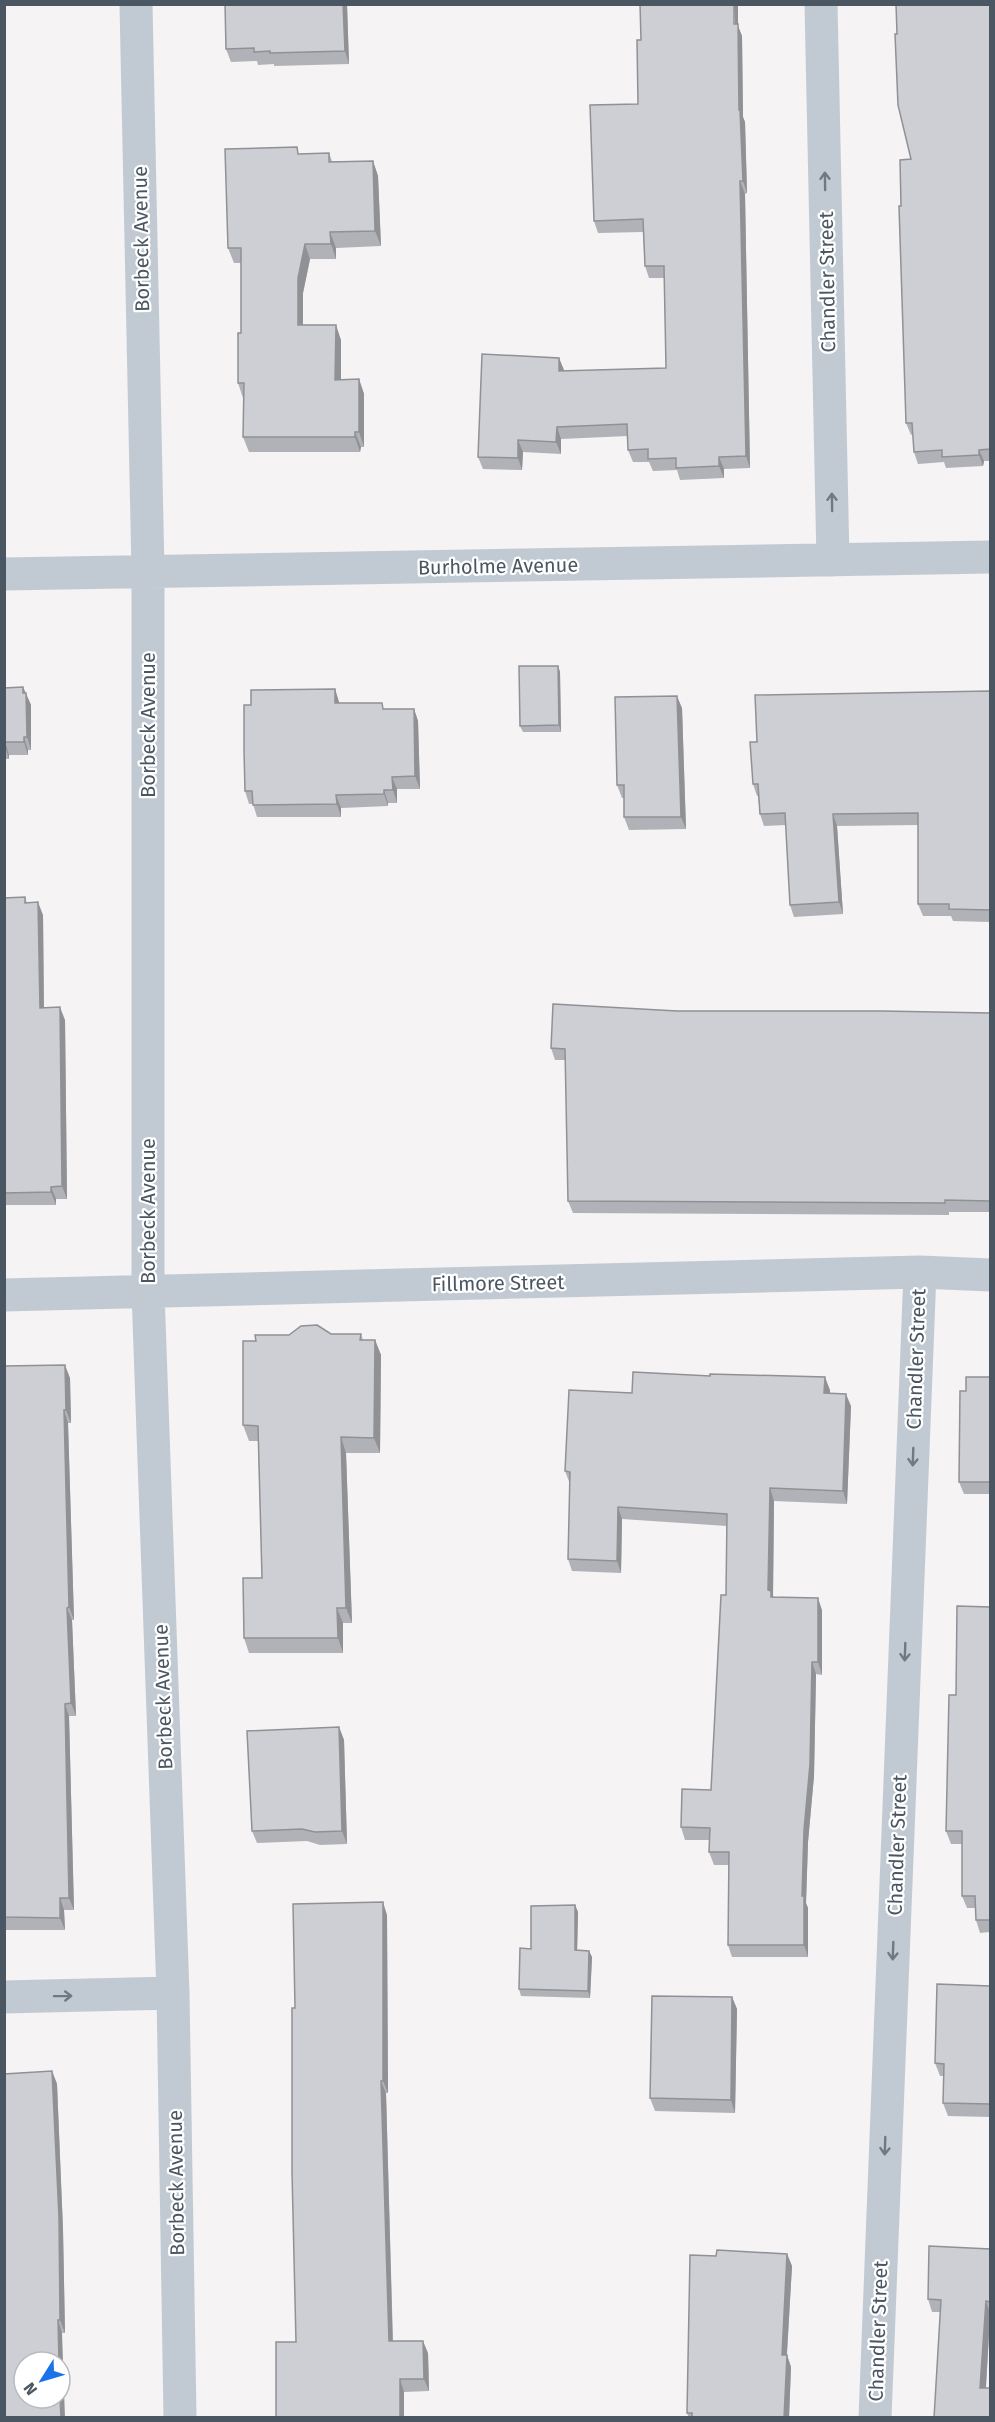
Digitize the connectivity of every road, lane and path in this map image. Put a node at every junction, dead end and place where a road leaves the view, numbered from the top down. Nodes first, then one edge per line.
1 (136, 4) edge
2 (821, 4) edge
3 (990, 557) edge
4 (833, 560) junction
5 (148, 571) junction
6 (4, 574) edge
7 (920, 1272) junction
8 (990, 1275) edge
9 (148, 1292) junction
10 (4, 1294) edge
11 (173, 1993) junction
12 (4, 1997) edge
13 (180, 2418) edge
14 (875, 2418) edge

1 - 5 street, Borbeck Avenue
4 -> 2 street, Chandler Street
3 - 4 street, Burholme Avenue
4 - 5 street, Burholme Avenue
5 - 6 street, Burholme Avenue
5 - 9 street, Borbeck Avenue
7 - 8 street, Fillmore Street
7 - 9 street, Fillmore Street
7 -> 14 street, Chandler Street
9 - 10 street, Fillmore Street
9 - 11 street, Borbeck Avenue
12 -> 11 street
11 - 13 street, Borbeck Avenue

